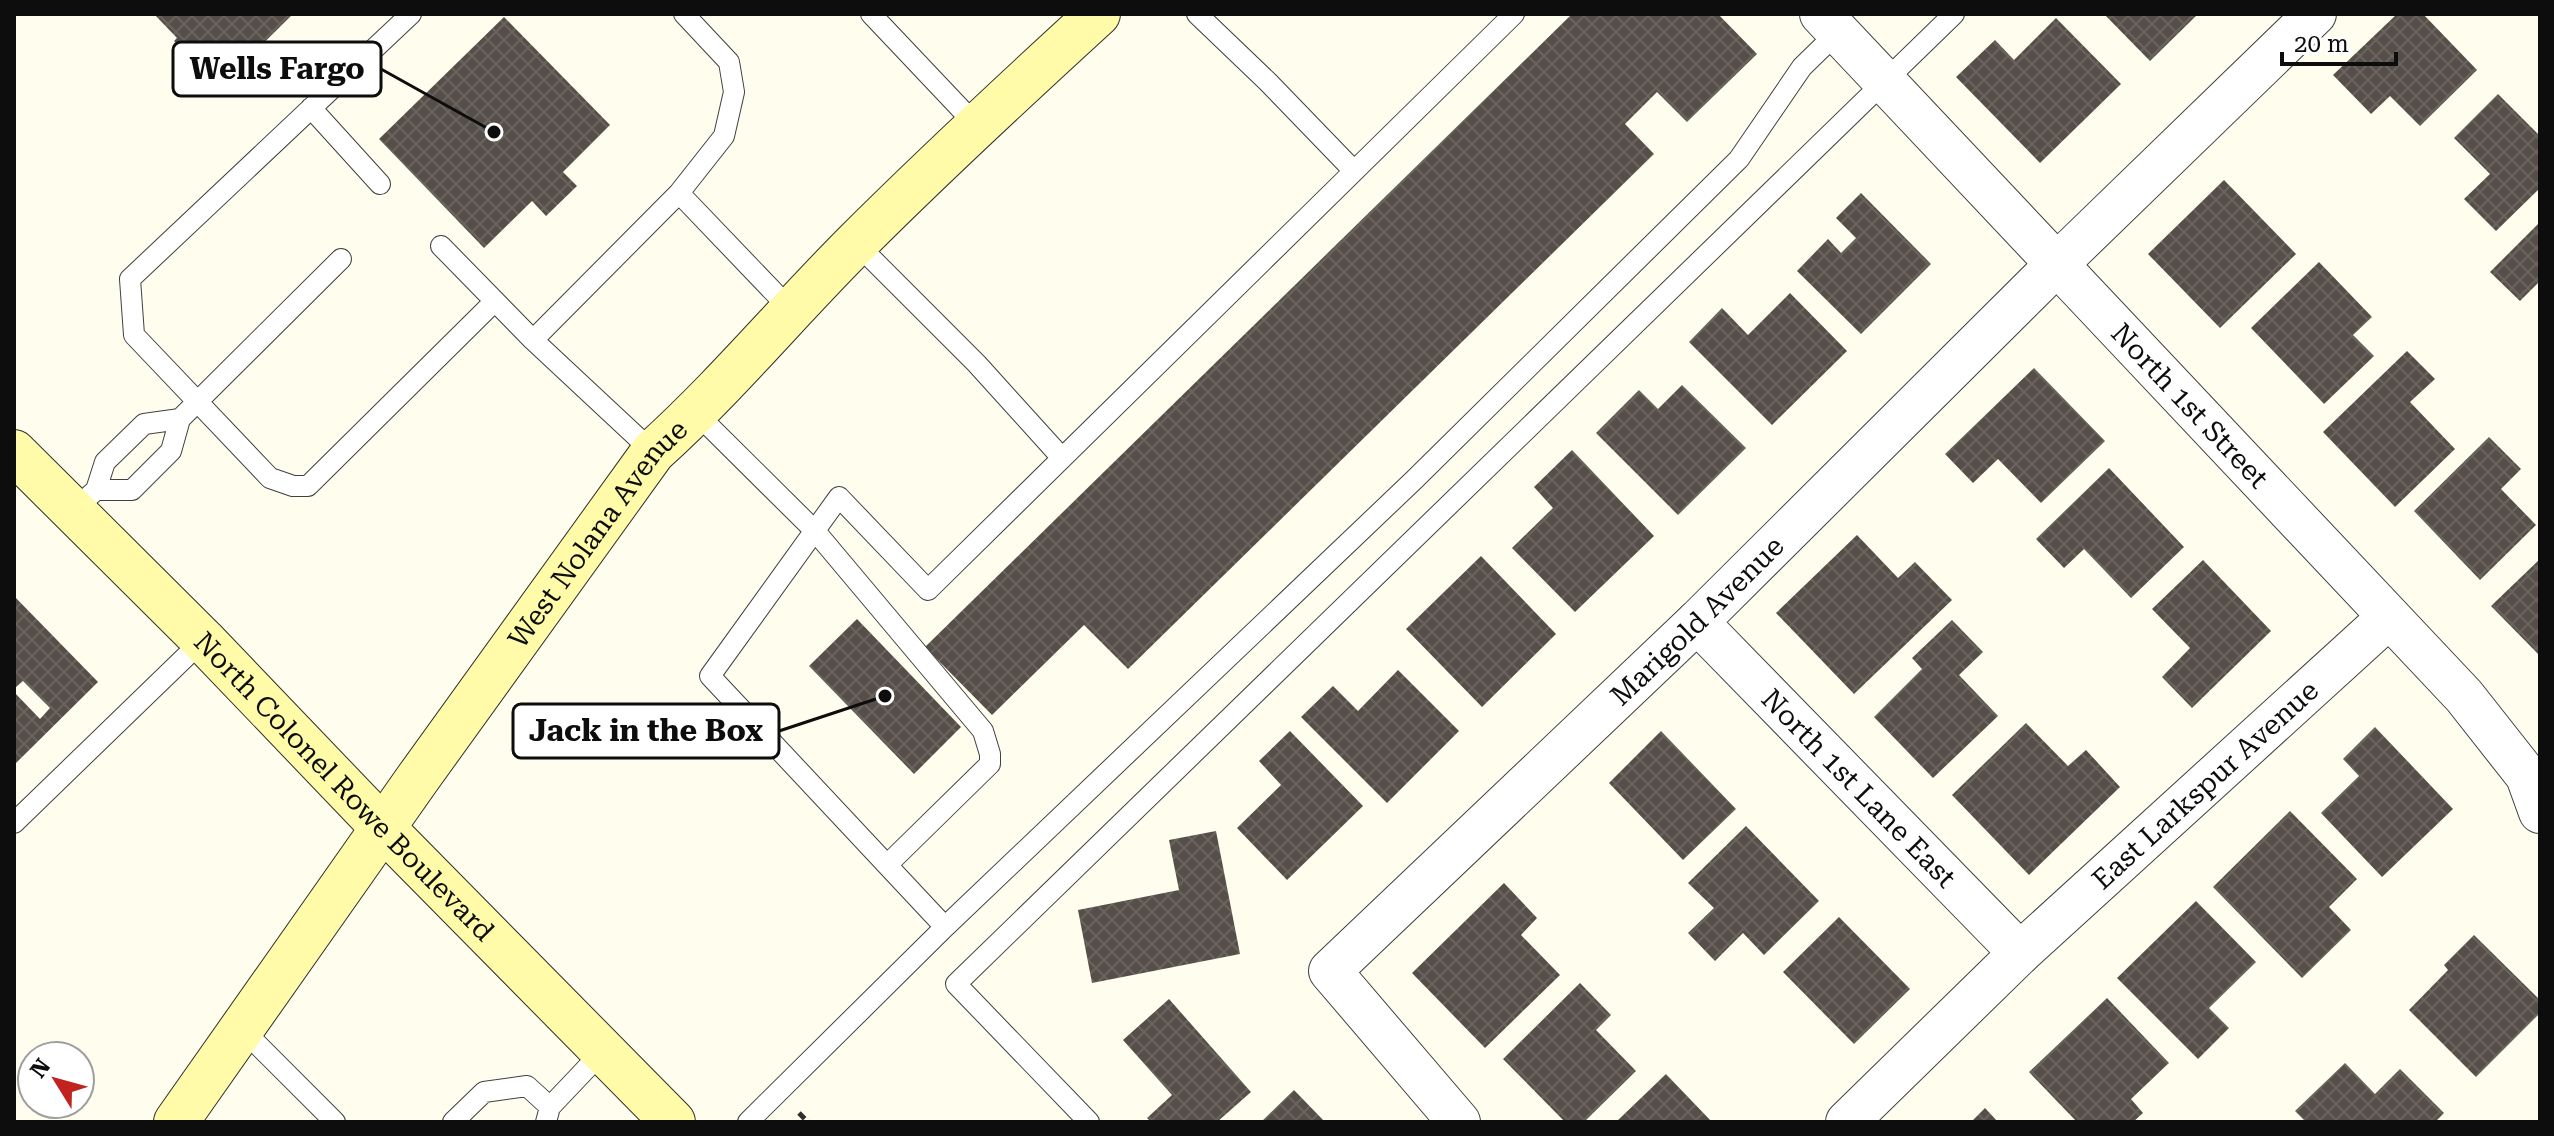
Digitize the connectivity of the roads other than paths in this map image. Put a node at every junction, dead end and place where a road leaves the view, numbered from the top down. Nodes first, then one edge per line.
1 (411, 14) edge
2 (684, 14) edge
3 (871, 14) edge
4 (1098, 14) edge
5 (1197, 14) edge
6 (1514, 14) edge
7 (1954, 14) edge
8 (2315, 14) edge
9 (1831, 20) edge
10 (1885, 81) junction
11 (311, 108) junction
12 (977, 126) junction
13 (1354, 171) junction
14 (380, 184) dead end
15 (679, 193) junction
16 (856, 243) junction
17 (441, 246) dead end
18 (341, 259) dead end
19 (2058, 263) junction
20 (495, 301) junction
21 (791, 310) junction
22 (533, 340) junction
23 (197, 401) junction
24 (696, 413) junction
25 (180, 419) junction
26 (14, 452) edge
27 (653, 452) junction
28 (1062, 458) junction
29 (84, 501) junction
30 (815, 531) junction
31 (2389, 617) junction
32 (1697, 622) junction
33 (203, 640) junction
34 (2540, 812) edge
35 (14, 823) edge
36 (383, 828) junction
37 (887, 865) junction
38 (945, 927) junction
39 (2020, 953) junction
40 (243, 1030) junction
41 (604, 1050) junction
42 (548, 1114) edge
43 (459, 1120) edge
44 (176, 1122) edge
45 (335, 1122) edge
46 (673, 1122) edge
47 (748, 1122) edge
48 (1089, 1122) edge
49 (1459, 1122) edge
50 (1847, 1122) edge

1 - 11 lane
2 - 15 lane
3 - 12 lane
4 - 12 main road, West Nolana Avenue
5 - 13 lane
6 - 13 lane
7 - 10 lane
8 - 19 street, Marigold Avenue
9 - 10 street, North 1st Street
9 - 38 lane
10 - 19 street, North 1st Street
10 - 48 lane
11 - 14 lane
11 - 23 lane
12 - 16 main road, West Nolana Avenue
13 - 28 lane
15 - 21 lane
15 - 22 lane
16 - 21 main road, West Nolana Avenue
16 - 28 lane
17 - 20 lane
18 - 23 lane
19 - 31 street, North 1st Street
19 - 32 street, Marigold Avenue
20 - 22 lane
20 - 23 lane
21 - 24 main road, West Nolana Avenue
22 - 27 lane
23 - 25 lane
24 - 27 main road, West Nolana Avenue
24 - 30 lane
25 - 29 lane
25 - 29 lane
26 - 29 main road, North Colonel Rowe Boulevard
27 - 36 main road, West Nolana Avenue
28 - 30 lane
29 - 33 main road, North Colonel Rowe Boulevard
30 - 37 lane
30 - 37 lane
31 - 34 street, North 1st Street
31 - 39 street, East Larkspur Avenue
32 - 39 street, North 1st Lane East
32 - 49 street, Marigold Avenue
33 - 35 lane
33 - 36 main road, North Colonel Rowe Boulevard
36 - 40 main road, West Nolana Avenue
36 - 41 main road, North Colonel Rowe Boulevard
37 - 38 lane
38 - 47 lane
39 - 50 street, East Larkspur Avenue
40 - 44 main road, West Nolana Avenue
40 - 45 lane
41 - 42 lane
41 - 46 main road, North Colonel Rowe Boulevard
42 - 43 lane

